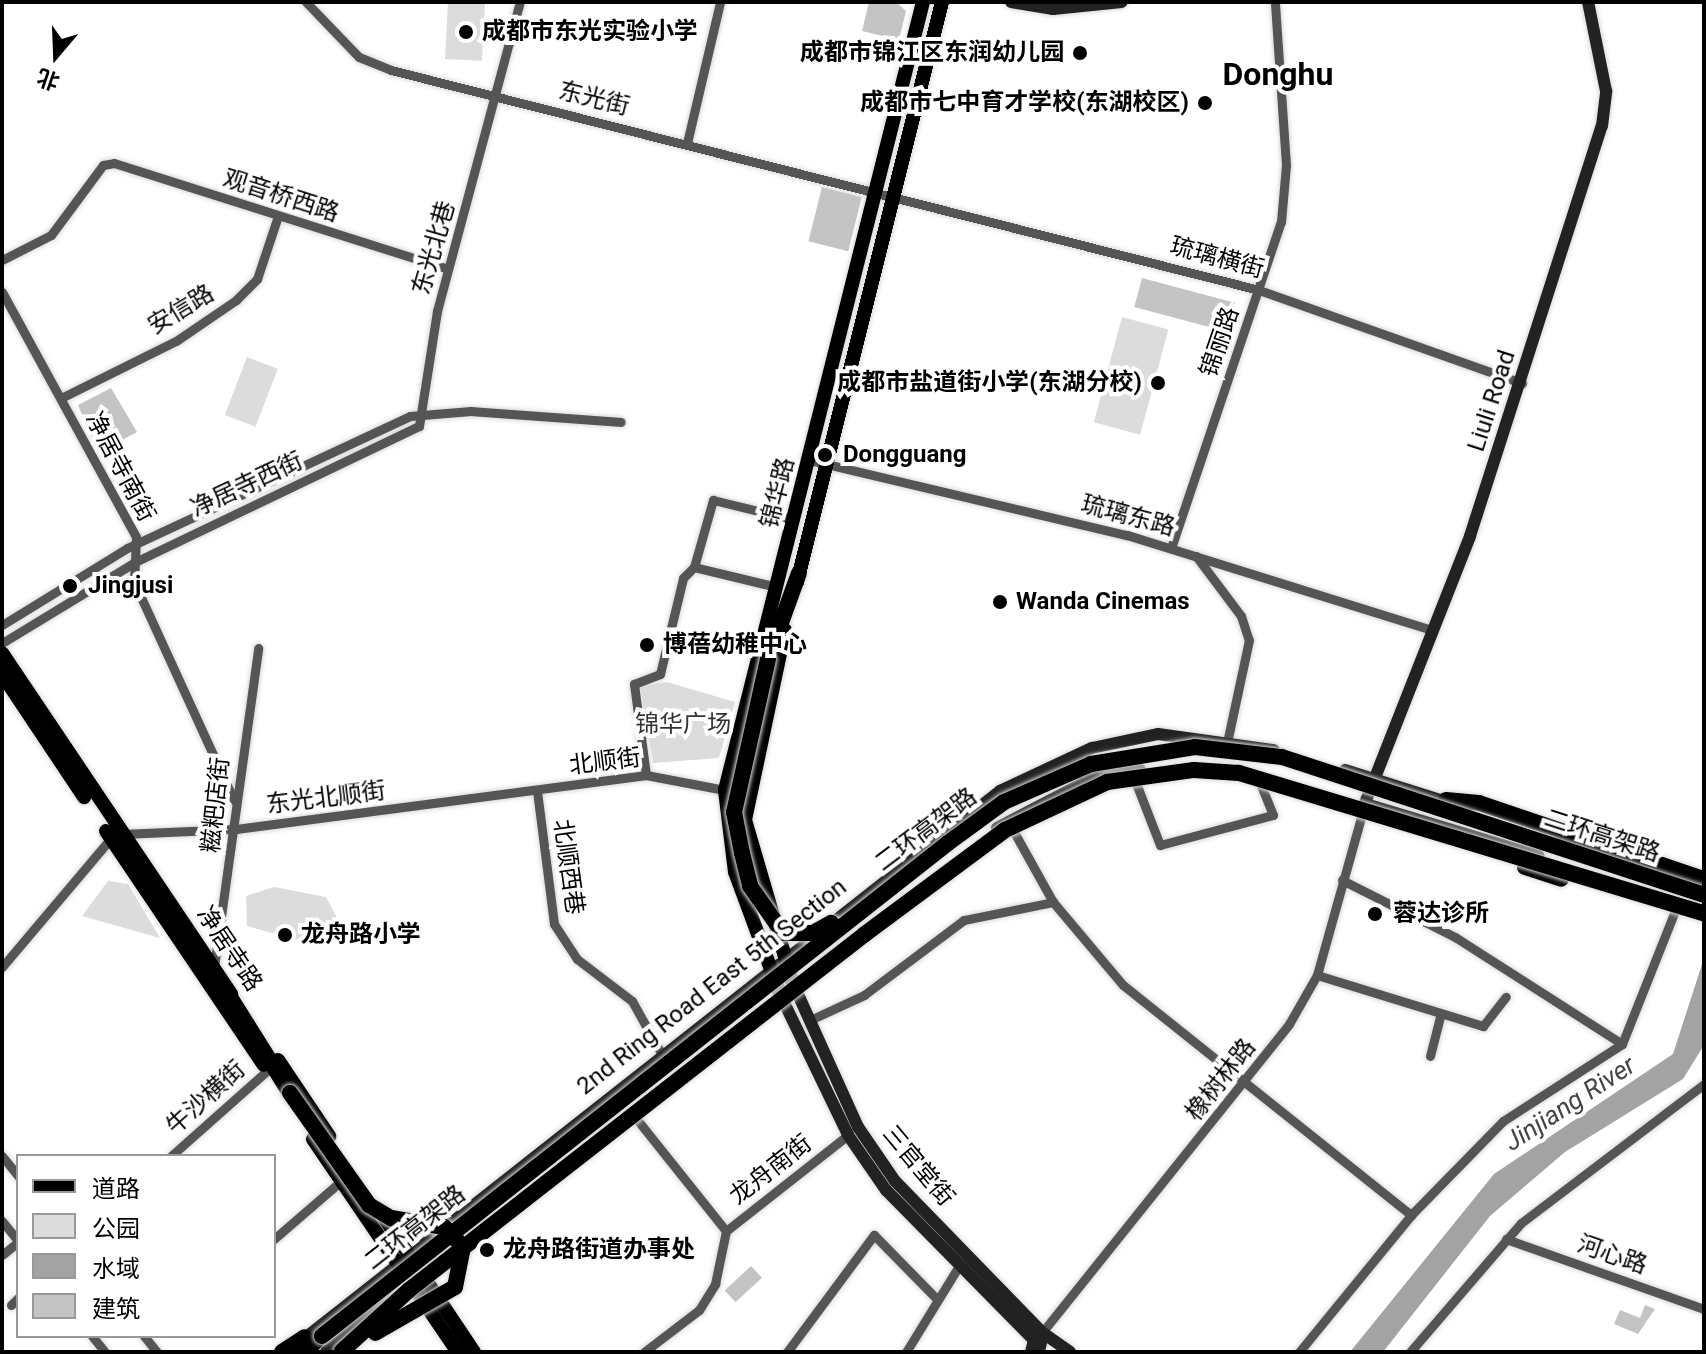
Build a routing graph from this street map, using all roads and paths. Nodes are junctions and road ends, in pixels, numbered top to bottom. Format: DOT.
graph roads {
  1 [pos="306,2"];
  2 [pos="520,2"];
  3 [pos="720,2"];
  4 [pos="923,2"];
  5 [pos="942,2"];
  6 [pos="1011,2"];
  7 [pos="1122,2"];
  8 [pos="1275,2"];
  9 [pos="1588,2"];
  10 [pos="499,96"];
  11 [pos="687,143"];
  12 [pos="877,192"];
  13 [pos="894,196"];
  14 [pos="278,216"];
  15 [pos="2,260"];
  16 [pos="448,269"];
  17 [pos="1259,290"];
  18 [pos="2,292"];
  19 [pos="1522,383"];
  20 [pos="61,398"];
  21 [pos="425,415"];
  22 [pos="621,422"];
  23 [pos="809,460"];
  24 [pos="827,464"];
  25 [pos="791,519"];
  26 [pos="135,544"];
  27 [pos="1171,548"];
  28 [pos="1195,555"];
  29 [pos="135,562"];
  30 [pos="694,567"];
  31 [pos="799,573"];
  32 [pos="777,587"];
  33 [pos="2,625"];
  34 [pos="1432,630"];
  35 [pos="2,643"];
  36 [pos="258,648"];
  37 [pos="2,653"];
  38 [pos="2,674"];
  39 [pos="1228,738"];
  40 [pos="1131,771"];
  41 [pos="1256,772"];
  42 [pos="646,775"];
  43 [pos="1374,778"];
  44 [pos="725,790"];
  45 [pos="537,791"];
  46 [pos="234,800"];
  47 [pos="1446,800"];
  48 [pos="1365,803"];
  49 [pos="1008,820"];
  50 [pos="1456,827"];
  51 [pos="236,829"];
  52 [pos="115,836"];
  53 [pos="948,843"];
  54 [pos="1342,880"];
  55 [pos="1704,881"];
  56 [pos="1704,895"];
  57 [pos="1053,902"];
  58 [pos="1676,908"];
  59 [pos="1704,918"];
  60 [pos="785,958"];
  61 [pos="2,967"];
  62 [pos="214,967"];
  63 [pos="771,969"];
  64 [pos="1317,975"];
  65 [pos="792,981"];
  66 [pos="223,986"];
  67 [pos="779,991"];
  68 [pos="1506,997"];
  69 [pos="1441,1013"];
  70 [pos="810,1020"];
  71 [pos="1622,1044"];
  72 [pos="661,1053"];
  73 [pos="1430,1056"];
  74 [pos="268,1070"];
  75 [pos="1244,1084"];
  76 [pos="1704,1084"];
  77 [pos="630,1110"];
  78 [pos="848,1135"];
  79 [pos="173,1154"];
  80 [pos="2,1156"];
  81 [pos="16,1174"];
  82 [pos="341,1181"];
  83 [pos="1411,1215"];
  84 [pos="2,1221"];
  85 [pos="726,1231"];
  86 [pos="276,1237"];
  87 [pos="16,1239"];
  88 [pos="1506,1239"];
  89 [pos="402,1256"];
  90 [pos="959,1266"];
  91 [pos="415,1275"];
  92 [pos="935,1297"];
  93 [pos="1704,1309"];
  94 [pos="305,1344"];
  95 [pos="1037,1344"];
  96 [pos="282,1352"];
  97 [pos="290,1352"];
  98 [pos="326,1352"];
  99 [pos="341,1352"];
  100 [pos="352,1352"];
  101 [pos="458,1352"];
  102 [pos="474,1352"];
  103 [pos="644,1352"];
  104 [pos="787,1352"];
  105 [pos="906,1352"];
  106 [pos="1070,1352"];
  107 [pos="1299,1352"];
  108 [pos="1410,1352"];
  1 -- 10 [label="street, 东光街"];
  2 -- 10 [label="street, 东光北巷"];
  3 -- 11 [label="street"];
  4 -- 12 [label="main road, 锦华路"];
  5 -- 13 [label="main road, 锦华路"];
  6 -- 7 [label="main road"];
  8 -- 17 [label="street, 锦丽路"];
  9 -- 19 [label="main road, Liuli Road"];
  10 -- 11 [label="street, 东光街"];
  10 -- 16 [label="street, 东光北巷"];
  11 -- 12 [label="street, 东光街"];
  12 -- 13 [label="street, 东光街"];
  12 -- 23 [label="main road, 锦华路"];
  13 -- 17 [label="street, 琉璃横街"];
  13 -- 24 [label="main road, 锦华路"];
  14 -- 15 [label="street, 观音桥西路"];
  14 -- 16 [label="street, 观音桥西路"];
  14 -- 20 [label="street, 安信路"];
  16 -- 21 [label="street, 东光北巷"];
  17 -- 19 [label="street, 琉璃横街"];
  17 -- 27 [label="street, 锦丽路"];
  18 -- 20 [label="street, 净居寺南街"];
  19 -- 34 [label="main road, Liuli Road"];
  20 -- 26 [label="street, 净居寺南街"];
  21 -- 22 [label="street, 净居寺西街"];
  21 -- 26 [label="street, 净居寺西街"];
  21 -- 29 [label="street, 净居寺西街"];
  23 -- 24 [label="street, 琉璃东路"];
  23 -- 32 [label="main road, 锦华路"];
  24 -- 27 [label="street, 琉璃东路"];
  24 -- 31 [label="main road, 锦华路"];
  25 -- 30 [label="street"];
  26 -- 29 [label="street, 净居寺南街"];
  26 -- 33 [label="street, 净居寺西街"];
  27 -- 28 [label="street, 琉璃东路"];
  28 -- 34 [label="street, 琉璃东路"];
  28 -- 39 [label="street"];
  29 -- 35 [label="street, 净居寺西街"];
  29 -- 46 [label="street, 净居寺南街"];
  30 -- 32 [label="street"];
  30 -- 42 [label="street"];
  31 -- 53 [label="highway, bridge"];
  31 -- 60 [label="main road, 锦华路"];
  32 -- 44 [label="main road, 锦华路"];
  34 -- 43 [label="main road, Liuli Road"];
  36 -- 46 [label="street, 糍粑店街"];
  37 -- 52 [label="main road, 净居寺路"];
  38 -- 52 [label="main road, 净居寺路"];
  39 -- 43 [label="main road, 2nd Ring Road East 5th Section"];
  39 -- 60 [label="main road, 2nd Ring Road East 5th Section"];
  40 -- 41 [label="main road, 2nd Ring Road East 5th Section"];
  40 -- 41 [label="street"];
  40 -- 49 [label="main road, 2nd Ring Road East 5th Section"];
  41 -- 48 [label="main road, 2nd Ring Road East 5th Section"];
  42 -- 44 [label="street, 北顺街"];
  42 -- 45 [label="street, 北顺街"];
  43 -- 47 [label="main road, 2nd Ring Road East 5th Section"];
  43 -- 48 [label="main road, Liuli Road"];
  44 -- 63 [label="main road, 锦华路"];
  45 -- 51 [label="street, 东光北顺街"];
  45 -- 72 [label="street, 北顺西巷"];
  46 -- 51 [label="street, 糍粑店街"];
  47 -- 55 [label="main road, 2nd Ring Road East 5th Section"];
  47 -- 55 [label="highway"];
  48 -- 50 [label="main road, 2nd Ring Road East 5th Section"];
  48 -- 54 [label="street, 橡树林路"];
  49 -- 57 [label="street"];
  49 -- 65 [label="main road, 2nd Ring Road East 5th Section"];
  50 -- 58 [label="main road, 2nd Ring Road East 5th Section"];
  50 -- 59 [label="highway"];
  51 -- 52 [label="street, 东光北顺街"];
  51 -- 62 [label="street, 糍粑店街"];
  52 -- 61 [label="street"];
  52 -- 62 [label="main road, 净居寺路"];
  52 -- 74 [label="main road, 净居寺路"];
  53 -- 56 [label="highway, 二环高架路, bridge"];
  53 -- 94 [label="highway, 二环高架路, bridge"];
  54 -- 64 [label="street, 橡树林路"];
  54 -- 71 [label="street"];
  57 -- 70 [label="street"];
  57 -- 75 [label="street"];
  58 -- 59 [label="main road, 2nd Ring Road East 5th Section"];
  58 -- 71 [label="street"];
  59 -- 99 [label="highway, 二环高架路, bridge"];
  60 -- 63 [label="main road, 2nd Ring Road East 5th Section"];
  60 -- 65 [label="main road, 锦华路"];
  62 -- 66 [label="main road, 净居寺路"];
  63 -- 67 [label="main road, 锦华路"];
  63 -- 72 [label="main road, 2nd Ring Road East 5th Section"];
  64 -- 69 [label="street"];
  64 -- 75 [label="street, 橡树林路"];
  65 -- 67 [label="main road, 2nd Ring Road East 5th Section"];
  65 -- 70 [label="main road, 三官堂街"];
  66 -- 89 [label="main road, 净居寺路"];
  66 -- 100 [label="highway, bridge"];
  67 -- 77 [label="main road, 2nd Ring Road East 5th Section"];
  67 -- 78 [label="main road, 三官堂街"];
  68 -- 69 [label="street"];
  69 -- 73 [label="street"];
  70 -- 95 [label="main road, 三官堂街"];
  71 -- 83 [label="street"];
  72 -- 89 [label="main road, 2nd Ring Road East 5th Section"];
  74 -- 79 [label="street, 牛沙横街"];
  74 -- 82 [label="main road, 净居寺路"];
  75 -- 83 [label="street"];
  75 -- 95 [label="street, 橡树林路"];
  76 -- 88 [label="street"];
  77 -- 85 [label="street"];
  77 -- 91 [label="main road, 2nd Ring Road East 5th Section"];
  78 -- 85 [label="street, 龙舟南街"];
  78 -- 90 [label="main road, 三官堂街"];
  80 -- 81 [label="street"];
  82 -- 86 [label="street"];
  82 -- 89 [label="main road, 净居寺路"];
  83 -- 107 [label="street"];
  84 -- 87 [label="street"];
  85 -- 103 [label="street, 龙舟南街"];
  88 -- 93 [label="street, 河心路"];
  88 -- 108 [label="street"];
  89 -- 91 [label="main road, 净居寺路"];
  89 -- 94 [label="main road, 2nd Ring Road East 5th Section"];
  90 -- 92 [label="street"];
  90 -- 95 [label="main road, 三官堂街"];
  91 -- 98 [label="main road, 2nd Ring Road East 5th Section"];
  91 -- 101 [label="main road"];
  91 -- 102 [label="main road"];
  92 -- 104 [label="street"];
  92 -- 105 [label="street"];
  94 -- 96 [label="highway, 二环高架路"];
  94 -- 97 [label="main road, 2nd Ring Road East 5th Section"];
  95 -- 106 [label="main road"];
}
